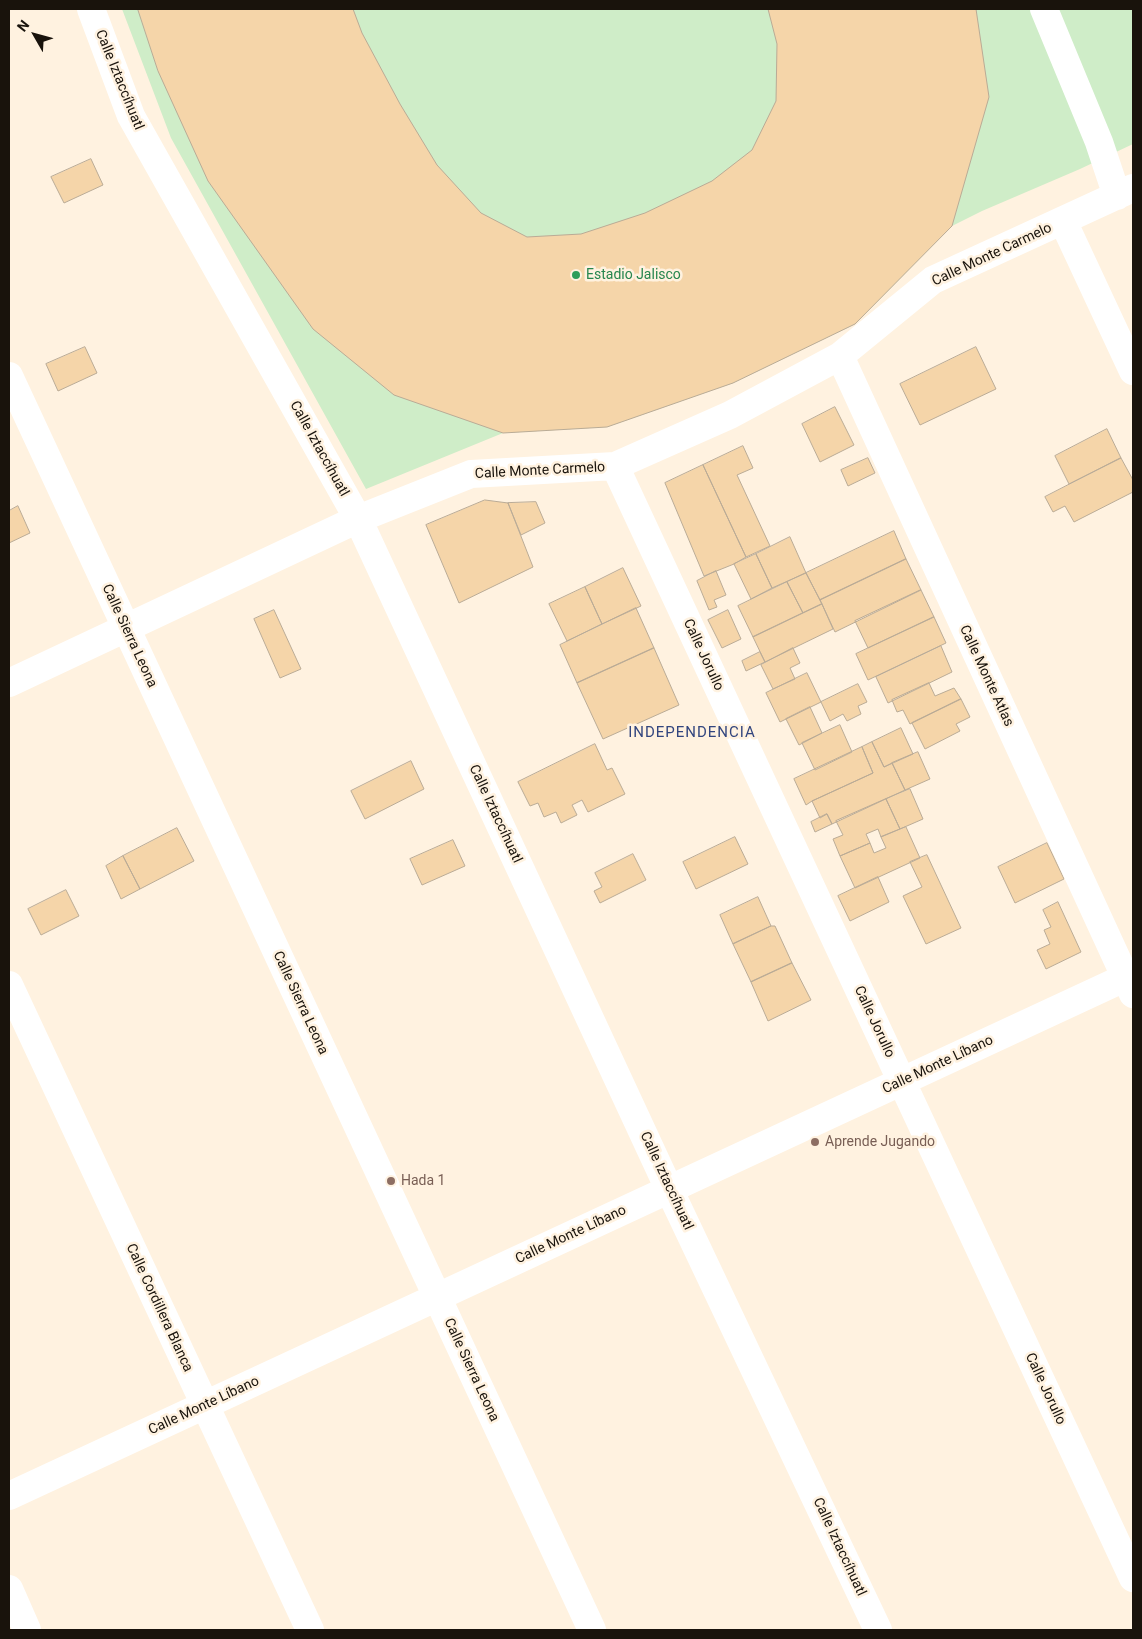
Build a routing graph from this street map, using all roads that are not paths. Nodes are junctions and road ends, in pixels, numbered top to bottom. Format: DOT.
graph roads {
  1 [pos="91,9"];
  2 [pos="1044,9"];
  3 [pos="1125,192"];
  4 [pos="1063,221"];
  5 [pos="840,356"];
  6 [pos="1133,371"];
  7 [pos="9,376"];
  8 [pos="615,466"];
  9 [pos="358,519"];
  10 [pos="125,628"];
  11 [pos="9,683"];
  12 [pos="1131,983"];
  13 [pos="9,985"];
  14 [pos="902,1082"];
  15 [pos="670,1189"];
  16 [pos="437,1298"];
  17 [pos="205,1406"];
  18 [pos="9,1496"];
  19 [pos="1133,1578"];
  20 [pos="9,1589"];
  21 [pos="27,1630"];
  22 [pos="310,1630"];
  23 [pos="592,1630"];
  24 [pos="878,1630"];
  1 -- 9 [label="street, Calle Iztaccíhuatl"];
  2 -- 3 [label="street"];
  3 -- 4 [label="street, Calle Monte Carmelo"];
  4 -- 5 [label="street, Calle Monte Carmelo"];
  4 -- 6 [label="street"];
  5 -- 8 [label="street, Calle Monte Carmelo"];
  5 -- 12 [label="street, Calle Monte Atlas"];
  7 -- 10 [label="street, Calle Sierra Leona"];
  8 -- 9 [label="street, Calle Monte Carmelo"];
  8 -- 14 [label="street, Calle Jorullo"];
  9 -- 10 [label="street, Calle Monte Carmelo"];
  9 -- 15 [label="street, Calle Iztaccíhuatl"];
  10 -- 11 [label="street, Calle Monte Carmelo"];
  10 -- 16 [label="street, Calle Sierra Leona"];
  12 -- 14 [label="street, Calle Monte Líbano"];
  13 -- 17 [label="street, Calle Cordillera Blanca"];
  14 -- 15 [label="street, Calle Monte Líbano"];
  14 -- 19 [label="street, Calle Jorullo"];
  15 -- 16 [label="street, Calle Monte Líbano"];
  15 -- 24 [label="street, Calle Iztaccíhuatl"];
  16 -- 17 [label="street, Calle Monte Líbano"];
  16 -- 23 [label="street, Calle Sierra Leona"];
  17 -- 18 [label="street, Calle Monte Líbano"];
  17 -- 22 [label="street, Calle Cordillera Blanca"];
  20 -- 21 [label="street"];
}
